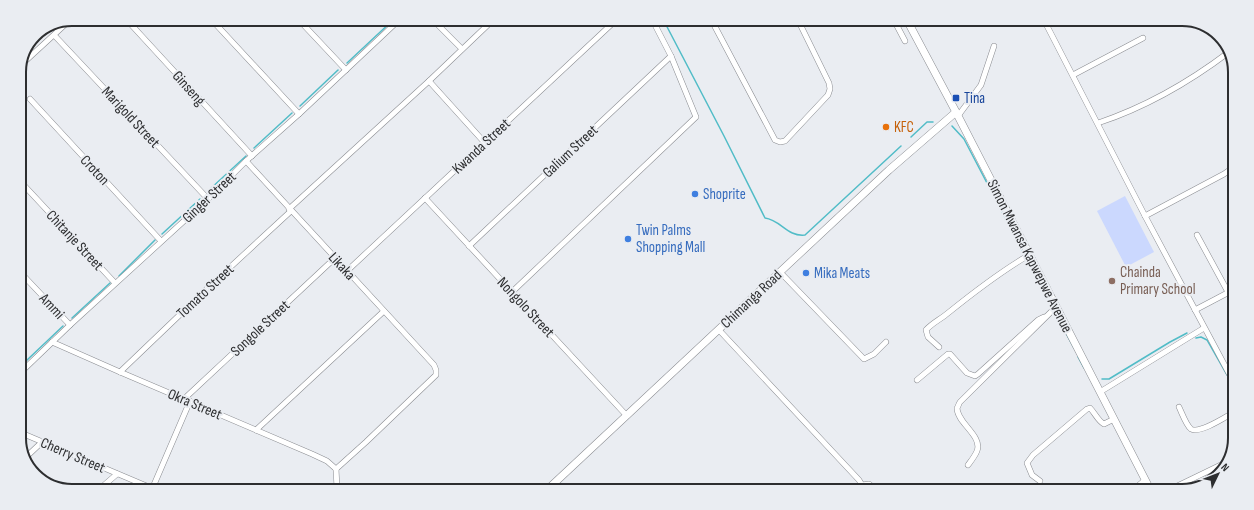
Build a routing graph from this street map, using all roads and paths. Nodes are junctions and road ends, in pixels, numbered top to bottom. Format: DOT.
graph roads {
  1 [pos="132,26"];
  2 [pos="217,26"];
  3 [pos="305,26"];
  4 [pos="393,26"];
  5 [pos="439,26"];
  6 [pos="487,26"];
  7 [pos="610,26"];
  8 [pos="656,26"];
  9 [pos="715,26"];
  10 [pos="800,26"];
  11 [pos="897,26"];
  12 [pos="910,26"];
  13 [pos="1047,26"];
  14 [pos="62,27"];
  15 [pos="54,35"];
  16 [pos="1143,38"];
  17 [pos="905,41"];
  18 [pos="994,46"];
  19 [pos="462,49"];
  20 [pos="1225,55"];
  21 [pos="671,56"];
  22 [pos="28,59"];
  23 [pos="346,70"];
  24 [pos="1073,75"];
  25 [pos="429,81"];
  26 [pos="30,99"];
  27 [pos="299,114"];
  28 [pos="957,114"];
  29 [pos="1098,123"];
  30 [pos="485,143"];
  31 [pos="252,156"];
  32 [pos="246,161"];
  33 [pos="1228,172"];
  34 [pos="26,188"];
  35 [pos="425,198"];
  36 [pos="208,199"];
  37 [pos="290,210"];
  38 [pos="1146,216"];
  39 [pos="1196,235"];
  40 [pos="161,241"];
  41 [pos="469,246"];
  42 [pos="1029,254"];
  43 [pos="335,258"];
  44 [pos="347,271"];
  45 [pos="780,272"];
  46 [pos="26,278"];
  47 [pos="115,283"];
  48 [pos="1228,286"];
  49 [pos="512,292"];
  50 [pos="1228,293"];
  51 [pos="1056,307"];
  52 [pos="1195,310"];
  53 [pos="384,311"];
  54 [pos="1047,316"];
  55 [pos="70,325"];
  56 [pos="1204,328"];
  57 [pos="719,330"];
  58 [pos="52,342"];
  59 [pos="886,342"];
  60 [pos="939,347"];
  61 [pos="26,367"];
  62 [pos="120,372"];
  63 [pos="1228,373"];
  64 [pos="917,380"];
  65 [pos="1100,392"];
  66 [pos="187,400"];
  67 [pos="1179,407"];
  68 [pos="627,416"];
  69 [pos="1228,416"];
  70 [pos="1114,419"];
  71 [pos="256,430"];
  72 [pos="26,435"];
  73 [pos="42,442"];
  74 [pos="29,455"];
  75 [pos="968,465"];
  76 [pos="1219,466"];
  77 [pos="336,469"];
  78 [pos="117,474"];
  79 [pos="1145,480"];
  80 [pos="1040,481"];
  81 [pos="105,484"];
  82 [pos="142,484"];
  83 [pos="154,484"];
  84 [pos="337,484"];
  85 [pos="553,484"];
  86 [pos="860,484"];
  87 [pos="1140,484"];
  88 [pos="1147,484"];
  89 [pos="1181,484"];
  1 -- 31 [label="street, Ginseng"];
  2 -- 27 [label="street"];
  3 -- 23 [label="street"];
  4 -- 23 [label="street, Ginger Street"];
  5 -- 19 [label="street"];
  6 -- 19 [label="street, Tomato Street"];
  7 -- 30 [label="street, Kwanda Street"];
  8 -- 21 [label="street"];
  9 -- 10 [label="street"];
  11 -- 17 [label="street"];
  12 -- 28 [label="street, Simon Mwansa Kapwepwe Avenue"];
  13 -- 24 [label="street"];
  14 -- 15 [label="street"];
  15 -- 22 [label="street"];
  15 -- 36 [label="street, Marigold Street"];
  16 -- 24 [label="street"];
  18 -- 28 [label="street"];
  19 -- 25 [label="street, Tomato Street"];
  20 -- 29 [label="street"];
  21 -- 41 [label="street, Galium Street"];
  21 -- 49 [label="street"];
  23 -- 27 [label="street, Ginger Street"];
  24 -- 29 [label="street"];
  25 -- 30 [label="street"];
  25 -- 37 [label="street, Tomato Street"];
  26 -- 40 [label="street, Croton"];
  27 -- 31 [label="street, Ginger Street"];
  28 -- 42 [label="street, Simon Mwansa Kapwepwe Avenue"];
  28 -- 45 [label="street, Chimanga Road"];
  29 -- 38 [label="street"];
  30 -- 35 [label="street, Kwanda Street"];
  31 -- 32 [label="street, Ginger Street"];
  32 -- 36 [label="street, Ginger Street"];
  32 -- 37 [label="street, Likaka"];
  33 -- 38 [label="street"];
  34 -- 47 [label="street, Chitanje Street"];
  35 -- 41 [label="street, Nongolo Street"];
  35 -- 44 [label="street, Kwanda Street"];
  36 -- 40 [label="street, Ginger Street"];
  37 -- 43 [label="street, Likaka"];
  37 -- 62 [label="street, Tomato Street"];
  38 -- 52 [label="street"];
  39 -- 48 [label="street"];
  40 -- 47 [label="street, Ginger Street"];
  41 -- 49 [label="street, Nongolo Street"];
  42 -- 51 [label="street, Simon Mwansa Kapwepwe Avenue"];
  42 -- 60 [label="street"];
  43 -- 44 [label="street, Likaka"];
  43 -- 66 [label="street, Songole Street"];
  44 -- 53 [label="street, Likaka"];
  45 -- 57 [label="street, Chimanga Road"];
  45 -- 59 [label="street"];
  46 -- 55 [label="street, Ammi"];
  47 -- 55 [label="street, Ginger Street"];
  49 -- 68 [label="street, Nongolo Street"];
  50 -- 52 [label="street"];
  51 -- 54 [label="street"];
  51 -- 65 [label="street, Simon Mwansa Kapwepwe Avenue"];
  52 -- 56 [label="street"];
  53 -- 71 [label="street"];
  53 -- 77 [label="street, Likaka"];
  54 -- 64 [label="street"];
  54 -- 75 [label="street"];
  55 -- 58 [label="street, Ginger Street"];
  56 -- 63 [label="street"];
  56 -- 65 [label="street"];
  57 -- 68 [label="street, Chimanga Road"];
  57 -- 86 [label="street"];
  58 -- 61 [label="street, Ginger Street"];
  58 -- 62 [label="street, Okra Street"];
  62 -- 66 [label="street, Okra Street"];
  65 -- 70 [label="street, Simon Mwansa Kapwepwe Avenue"];
  66 -- 71 [label="street, Okra Street"];
  66 -- 83 [label="street"];
  67 -- 69 [label="street"];
  68 -- 85 [label="street, Chimanga Road"];
  70 -- 79 [label="street, Simon Mwansa Kapwepwe Avenue"];
  70 -- 80 [label="street"];
  71 -- 77 [label="street, Okra Street"];
  72 -- 73 [label="street, Cherry Street"];
  73 -- 74 [label="street"];
  73 -- 78 [label="street, Cherry Street"];
  76 -- 89 [label="street"];
  77 -- 84 [label="street"];
  78 -- 81 [label="street"];
  78 -- 82 [label="street, Cherry Street"];
  79 -- 87 [label="street"];
  79 -- 88 [label="street, Simon Mwansa Kapwepwe Avenue"];
}
